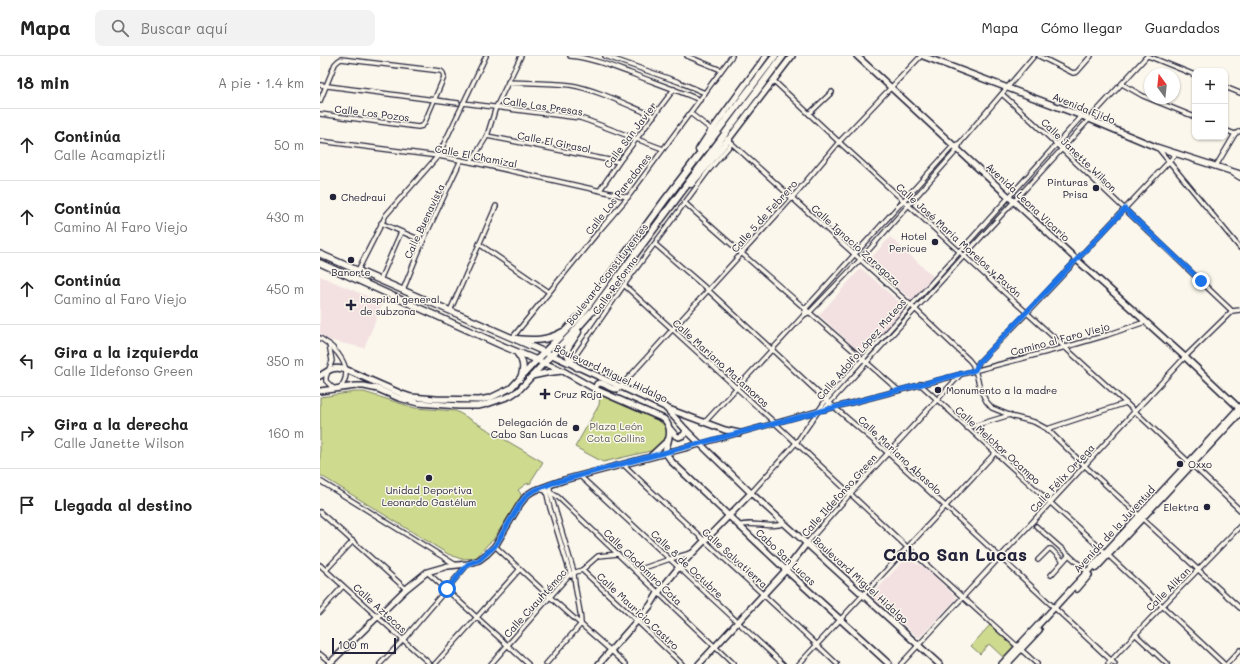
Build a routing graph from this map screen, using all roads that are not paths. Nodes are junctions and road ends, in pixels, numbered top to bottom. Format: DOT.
graph roads {
  1 [pos="486,56"];
  2 [pos="521,56"];
  3 [pos="570,56"];
  4 [pos="606,56"];
  5 [pos="687,56"];
  6 [pos="702,56"];
  7 [pos="732,56"];
  8 [pos="766,56"];
  9 [pos="775,56"];
  10 [pos="783,56"];
  11 [pos="792,56"];
  12 [pos="857,56"];
  13 [pos="922,56"];
  14 [pos="1034,56"];
  15 [pos="1039,56"];
  16 [pos="1091,56"];
  17 [pos="1147,56"];
  18 [pos="699,60"];
  19 [pos="721,70"];
  20 [pos="1192,74"];
  21 [pos="760,81"];
  22 [pos="774,81"];
  23 [pos="508,82"];
  24 [pos="1122,84"];
  25 [pos="320,85"];
  26 [pos="326,86"];
  27 [pos="891,88"];
  28 [pos="1006,88"];
  29 [pos="1228,88"];
  30 [pos="674,89"];
  31 [pos="832,92"];
  32 [pos="705,93"];
  33 [pos="1240,93"];
  34 [pos="1002,94"];
  35 [pos="433,100"];
  36 [pos="700,100"];
  37 [pos="320,102"];
  38 [pos="458,103"];
  39 [pos="463,103"];
  40 [pos="496,107"];
  41 [pos="690,113"];
  42 [pos="320,114"];
  43 [pos="809,114"];
  44 [pos="654,116"];
  45 [pos="1082,116"];
  46 [pos="1192,116"];
  47 [pos="1088,119"];
  48 [pos="712,130"];
  49 [pos="1228,131"];
  50 [pos="1240,131"];
  51 [pos="1236,134"];
  52 [pos="487,136"];
  53 [pos="723,136"];
  54 [pos="636,139"];
  55 [pos="320,141"];
  56 [pos="730,141"];
  57 [pos="839,142"];
  58 [pos="1056,144"];
  59 [pos="1156,146"];
  60 [pos="956,148"];
  61 [pos="663,149"];
  62 [pos="1061,149"];
  63 [pos="1177,153"];
  64 [pos="438,156"];
  65 [pos="461,160"];
  66 [pos="471,162"];
  67 [pos="619,162"];
  68 [pos="1169,162"];
  69 [pos="1216,166"];
  70 [pos="1227,170"];
  71 [pos="1240,174"];
  72 [pos="1240,178"];
  73 [pos="600,190"];
  74 [pos="628,197"];
  75 [pos="1009,197"];
  76 [pos="792,198"];
  77 [pos="665,200"];
  78 [pos="904,200"];
  79 [pos="1013,201"];
  80 [pos="685,203"];
  81 [pos="672,204"];
  82 [pos="909,205"];
  83 [pos="496,206"];
  84 [pos="1125,209"];
  85 [pos="381,223"];
  86 [pos="401,232"];
  87 [pos="422,241"];
  88 [pos="480,244"];
  89 [pos="655,244"];
  90 [pos="1240,248"];
  91 [pos="960,252"];
  92 [pos="741,253"];
  93 [pos="320,254"];
  94 [pos="855,254"];
  95 [pos="964,256"];
  96 [pos="860,260"];
  97 [pos="1077,260"];
  98 [pos="320,263"];
  99 [pos="358,271"];
  100 [pos="354,278"];
  101 [pos="380,280"];
  102 [pos="624,285"];
  103 [pos="403,290"];
  104 [pos="708,290"];
  105 [pos="549,292"];
  106 [pos="911,306"];
  107 [pos="806,308"];
  108 [pos="594,309"];
  109 [pos="915,309"];
  110 [pos="1240,310"];
  111 [pos="450,311"];
  112 [pos="810,312"];
  113 [pos="1232,312"];
  114 [pos="1027,313"];
  115 [pos="804,315"];
  116 [pos="1145,322"];
  117 [pos="571,326"];
  118 [pos="672,329"];
  119 [pos="320,338"];
  120 [pos="514,338"];
  121 [pos="329,343"];
  122 [pos="1066,347"];
  123 [pos="514,350"];
  124 [pos="771,350"];
  125 [pos="546,352"];
  126 [pos="552,355"];
  127 [pos="1185,357"];
  128 [pos="863,359"];
  129 [pos="537,360"];
  130 [pos="571,362"];
  131 [pos="866,362"];
  132 [pos="544,363"];
  133 [pos="577,367"];
  134 [pos="345,369"];
  135 [pos="329,370"];
  136 [pos="974,370"];
  137 [pos="563,371"];
  138 [pos="961,374"];
  139 [pos="320,376"];
  140 [pos="531,376"];
  141 [pos="520,379"];
  142 [pos="920,384"];
  143 [pos="620,387"];
  144 [pos="737,387"];
  145 [pos="340,388"];
  146 [pos="334,389"];
  147 [pos="595,389"];
  148 [pos="898,390"];
  149 [pos="320,392"];
  150 [pos="937,399"];
  151 [pos="828,401"];
  152 [pos="1126,403"];
  153 [pos="665,407"];
  154 [pos="836,407"];
  155 [pos="1240,409"];
  156 [pos="821,410"];
  157 [pos="1135,411"];
  158 [pos="1010,415"];
  159 [pos="705,422"];
  160 [pos="776,423"];
  161 [pos="968,428"];
  162 [pos="670,429"];
  163 [pos="1048,429"];
  164 [pos="686,430"];
  165 [pos="739,433"];
  166 [pos="668,439"];
  167 [pos="796,443"];
  168 [pos="700,444"];
  169 [pos="665,452"];
  170 [pos="888,453"];
  171 [pos="995,453"];
  172 [pos="649,457"];
  173 [pos="1190,463"];
  174 [pos="623,464"];
  175 [pos="1084,465"];
  176 [pos="580,476"];
  177 [pos="320,481"];
  178 [pos="548,488"];
  179 [pos="751,493"];
  180 [pos="850,494"];
  181 [pos="1049,502"];
  182 [pos="945,507"];
  183 [pos="1240,510"];
  184 [pos="320,512"];
  185 [pos="729,516"];
  186 [pos="1141,517"];
  187 [pos="785,523"];
  188 [pos="739,526"];
  189 [pos="1036,526"];
  190 [pos="1240,526"];
  191 [pos="704,541"];
  192 [pos="353,542"];
  193 [pos="807,543"];
  194 [pos="495,546"];
  195 [pos="908,548"];
  196 [pos="692,553"];
  197 [pos="618,554"];
  198 [pos="1107,554"];
  199 [pos="1069,555"];
  200 [pos="670,558"];
  201 [pos="1000,558"];
  202 [pos="1038,560"];
  203 [pos="1063,561"];
  204 [pos="320,564"];
  205 [pos="468,564"];
  206 [pos="457,565"];
  207 [pos="679,567"];
  208 [pos="520,569"];
  209 [pos="326,570"];
  210 [pos="582,570"];
  211 [pos="786,570"];
  212 [pos="1199,570"];
  213 [pos="635,571"];
  214 [pos="428,572"];
  215 [pos="572,573"];
  216 [pos="1089,573"];
  217 [pos="1051,575"];
  218 [pos="344,586"];
  219 [pos="406,589"];
  220 [pos="447,589"];
  221 [pos="658,593"];
  222 [pos="764,594"];
  223 [pos="864,595"];
  224 [pos="550,597"];
  225 [pos="963,597"];
  226 [pos="1162,606"];
  227 [pos="1240,608"];
  228 [pos="1056,609"];
  229 [pos="320,612"];
  230 [pos="378,617"];
  231 [pos="477,617"];
  232 [pos="841,620"];
  233 [pos="637,621"];
  234 [pos="738,622"];
  235 [pos="581,624"];
  236 [pos="1135,634"];
  237 [pos="403,640"];
  238 [pos="817,645"];
  239 [pos="919,645"];
  240 [pos="507,646"];
  241 [pos="715,647"];
  242 [pos="1020,648"];
  243 [pos="611,650"];
  244 [pos="1240,650"];
  245 [pos="320,654"];
  246 [pos="1110,662"];
  247 [pos="331,664"];
  248 [pos="380,664"];
  249 [pos="430,664"];
  250 [pos="434,664"];
  251 [pos="491,664"];
  252 [pos="528,664"];
  253 [pos="546,664"];
  254 [pos="599,664"];
  255 [pos="626,664"];
  256 [pos="682,664"];
  257 [pos="699,664"];
  258 [pos="733,664"];
  259 [pos="783,664"];
  260 [pos="799,664"];
  261 [pos="837,664"];
  262 [pos="889,664"];
  263 [pos="901,664"];
  264 [pos="939,664"];
  265 [pos="1002,664"];
  266 [pos="1007,664"];
  267 [pos="1037,664"];
  268 [pos="1115,664"];
  269 [pos="1167,664"];
  270 [pos="1224,664"];
  271 [pos="1227,664"];
  1 -- 39 [label="street"];
  2 -- 23 [label="street"];
  3 -- 30 [label="street"];
  4 -- 32 [label="street"];
  5 -- 18 [label="street"];
  6 -- 18 [label="street"];
  7 -- 19 [label="street, Calle Los Paredones"];
  8 -- 48 [label="street"];
  9 -- 21 [label="highway"];
  10 -- 21 [label="highway, Boulevard Constituyentes"];
  11 -- 22 [label="street"];
  12 -- 27 [label="street, Avenida Leona Vicario"];
  13 -- 27 [label="street, Calle 5 de Febrero"];
  13 -- 28 [label="street, Avenida Ejido"];
  14 -- 28 [label="street"];
  15 -- 16 [label="street"];
  17 -- 20 [label="street"];
  17 -- 24 [label="street, Calle Adolfo López Mateos"];
  18 -- 19 [label="street"];
  19 -- 32 [label="street, Calle Los Paredones"];
  21 -- 53 [label="highway, Boulevard Constituyentes"];
  21 -- 77 [label="highway"];
  22 -- 43 [label="street, Calle José María Morelos y Pavón"];
  22 -- 56 [label="street"];
  23 -- 40 [label="street"];
  23 -- 44 [label="street"];
  24 -- 46 [label="street"];
  24 -- 47 [label="street, Calle Adolfo López Mateos"];
  25 -- 26 [label="street"];
  26 -- 35 [label="street"];
  26 -- 35 [label="street"];
  26 -- 37 [label="street"];
  27 -- 57 [label="street, Calle 5 de Febrero"];
  27 -- 60 [label="street, Avenida Leona Vicario"];
  28 -- 34 [label="street"];
  28 -- 45 [label="street, Avenida Ejido"];
  29 -- 33 [label="street"];
  30 -- 36 [label="street"];
  30 -- 44 [label="street, Calle San Javier"];
  31 -- 43 [label="street"];
  32 -- 36 [label="street, Calle Los Paredones"];
  34 -- 58 [label="street, Calle Janette Wilson"];
  34 -- 60 [label="street"];
  35 -- 38 [label="street"];
  35 -- 42 [label="street, Calle Los Pozos"];
  36 -- 41 [label="street, Calle Los Paredones"];
  39 -- 40 [label="street, Calle Las Presas"];
  39 -- 64 [label="street"];
  40 -- 52 [label="street"];
  40 -- 54 [label="street, Calle Las Presas"];
  41 -- 48 [label="street"];
  41 -- 61 [label="street, Calle Los Paredones"];
  43 -- 57 [label="street, Calle José María Morelos y Pavón"];
  44 -- 54 [label="street, Calle San Javier"];
  45 -- 47 [label="street, Avenida Ejido"];
  45 -- 58 [label="street, Calle Adolfo López Mateos"];
  47 -- 59 [label="street, Avenida Ejido"];
  47 -- 62 [label="street, Calle Adolfo López Mateos"];
  48 -- 77 [label="highway"];
  49 -- 51 [label="street"];
  50 -- 51 [label="street"];
  51 -- 69 [label="street"];
  52 -- 66 [label="street"];
  52 -- 67 [label="street, Calle El Girasol"];
  53 -- 56 [label="street, Calle Ignacio Zaragoza"];
  53 -- 81 [label="highway, Boulevard Constituyentes"];
  54 -- 61 [label="street, Calle Las Presas"];
  54 -- 67 [label="street, Calle San Javier"];
  55 -- 64 [label="street, Calle El Chamizal"];
  56 -- 76 [label="street, Calle Ignacio Zaragoza"];
  56 -- 80 [label="street, Calle Reforma"];
  56 -- 81 [label="highway"];
  57 -- 76 [label="street, Calle 5 de Febrero"];
  57 -- 78 [label="street, Calle José María Morelos y Pavón"];
  58 -- 62 [label="street, Calle Janette Wilson"];
  58 -- 75 [label="street, Calle Adolfo López Mateos"];
  59 -- 63 [label="street, Avenida Ejido"];
  59 -- 68 [label="street"];
  60 -- 75 [label="street, Avenida Leona Vicario"];
  60 -- 78 [label="street"];
  60 -- 82 [label="street"];
  61 -- 74 [label="street, Calle Los Paredones"];
  62 -- 79 [label="street, Calle Adolfo López Mateos"];
  62 -- 84 [label="street, Calle Janette Wilson"];
  63 -- 68 [label="street"];
  63 -- 69 [label="street, Avenida Ejido"];
  64 -- 65 [label="street, Calle El Chamizal"];
  64 -- 85 [label="street"];
  65 -- 66 [label="street, Calle El Chamizal"];
  65 -- 87 [label="street, Calle Buenavista"];
  66 -- 73 [label="street, Calle El Chamizal"];
  67 -- 73 [label="street, Calle San Javier"];
  68 -- 84 [label="street"];
  68 -- 90 [label="street"];
  69 -- 70 [label="street, Avenida Ejido"];
  70 -- 71 [label="street, Avenida Ejido"];
  70 -- 72 [label="street"];
  73 -- 74 [label="street, Calle El Chamizal"];
  74 -- 105 [label="street, Calle Los Paredones"];
  75 -- 79 [label="street, Avenida Leona Vicario"];
  75 -- 91 [label="street, Calle Adolfo López Mateos"];
  76 -- 92 [label="street, Calle 5 de Febrero"];
  76 -- 94 [label="street, Calle Ignacio Zaragoza"];
  77 -- 117 [label="highway, Boulevard Constituyentes"];
  78 -- 82 [label="street, Calle José María Morelos y Pavón"];
  78 -- 94 [label="street"];
  79 -- 95 [label="street, Calle Adolfo López Mateos"];
  79 -- 97 [label="street, Avenida Leona Vicario"];
  80 -- 89 [label="street, Calle Reforma"];
  80 -- 92 [label="street"];
  81 -- 108 [label="highway, Boulevard Constituyentes"];
  82 -- 91 [label="street, Calle José María Morelos y Pavón"];
  82 -- 96 [label="street"];
  83 -- 88 [label="street"];
  84 -- 97 [label="street"];
  84 -- 113 [label="street, Calle Janette Wilson"];
  85 -- 86 [label="street"];
  85 -- 99 [label="street"];
  86 -- 87 [label="street"];
  86 -- 101 [label="street"];
  87 -- 103 [label="street, Calle Buenavista"];
  88 -- 105 [label="street"];
  88 -- 111 [label="street"];
  89 -- 102 [label="street, Calle Reforma"];
  89 -- 104 [label="street, Calle Mariano Abasolo"];
  91 -- 95 [label="street, Calle José María Morelos y Pavón"];
  91 -- 106 [label="street, Calle Adolfo López Mateos"];
  92 -- 104 [label="street, Calle 5 de Febrero"];
  92 -- 107 [label="street"];
  93 -- 99 [label="main road, Boulevard Miguel Hidalgo"];
  94 -- 96 [label="street, Calle Ignacio Zaragoza"];
  94 -- 107 [label="street"];
  95 -- 109 [label="street, Calle Adolfo López Mateos"];
  95 -- 114 [label="street, Calle José María Morelos y Pavón"];
  96 -- 106 [label="street, Calle Ignacio Zaragoza"];
  96 -- 112 [label="street"];
  97 -- 114 [label="street"];
  97 -- 116 [label="street, Avenida Leona Vicario"];
  98 -- 100 [label="main road, Boulevard Miguel Hidalgo"];
  99 -- 100 [label="street"];
  99 -- 101 [label="main road, Boulevard Miguel Hidalgo"];
  100 -- 123 [label="main road, Boulevard Miguel Hidalgo"];
  101 -- 103 [label="main road, Boulevard Miguel Hidalgo"];
  102 -- 118 [label="street, Calle Mariano Matamoros"];
  102 -- 130 [label="street, Calle Reforma"];
  103 -- 111 [label="main road, Boulevard Miguel Hidalgo"];
  104 -- 118 [label="street, Calle 5 de Febrero"];
  104 -- 124 [label="street, Calle Mariano Abasolo"];
  105 -- 120 [label="street, Calle Los Paredones"];
  106 -- 109 [label="street, Calle Ignacio Zaragoza"];
  106 -- 128 [label="street, Calle Adolfo López Mateos"];
  107 -- 112 [label="street"];
  107 -- 115 [label="street"];
  108 -- 126 [label="highway, Boulevard Constituyentes"];
  108 -- 130 [label="highway"];
  109 -- 131 [label="street, Calle Adolfo López Mateos"];
  109 -- 136 [label="street, Calle Ignacio Zaragoza"];
  110 -- 113 [label="street, Calle Félix Ortega"];
  111 -- 120 [label="main road, Boulevard Miguel Hidalgo"];
  112 -- 115 [label="street"];
  112 -- 128 [label="street"];
  113 -- 127 [label="street, Calle Félix Ortega"];
  114 -- 122 [label="street, Calle José María Morelos y Pavón"];
  114 -- 136 [label="street"];
  115 -- 124 [label="street"];
  116 -- 122 [label="street, Camino al Faro Viejo"];
  116 -- 127 [label="street, Avenida Leona Vicario"];
  117 -- 120 [label="highway"];
  117 -- 125 [label="highway, Boulevard Constituyentes"];
  118 -- 143 [label="street, Calle 5 de Febrero"];
  118 -- 144 [label="street, Calle Mariano Matamoros"];
  119 -- 121 [label="street"];
  120 -- 125 [label="main road, Boulevard Miguel Hidalgo"];
  121 -- 134 [label="street"];
  121 -- 135 [label="street"];
  122 -- 136 [label="street, Camino al Faro Viejo"];
  122 -- 152 [label="street, Calle José María Morelos y Pavón"];
  123 -- 129 [label="main road, Boulevard Miguel Hidalgo"];
  123 -- 141 [label="main road"];
  124 -- 144 [label="street"];
  124 -- 151 [label="street, Calle Mariano Abasolo"];
  125 -- 126 [label="main road, Boulevard Miguel Hidalgo"];
  125 -- 129 [label="highway, Boulevard Constituyentes"];
  126 -- 132 [label="highway, Boulevard Constituyentes"];
  126 -- 133 [label="street, Boulevard Miguel Hidalgo"];
  127 -- 155 [label="street, Avenida Leona Vicario"];
  127 -- 157 [label="street, Calle Félix Ortega"];
  128 -- 131 [label="street"];
  128 -- 151 [label="street, Calle Adolfo López Mateos"];
  129 -- 132 [label="main road, Boulevard Miguel Hidalgo"];
  129 -- 141 [label="street, Boulevard Constituyentes"];
  130 -- 133 [label="highway"];
  131 -- 148 [label="street"];
  131 -- 151 [label="street, Calle Adolfo López Mateos"];
  132 -- 137 [label="street, Boulevard Miguel Hidalgo"];
  132 -- 140 [label="street, Boulevard Constituyentes"];
  133 -- 143 [label="street, Boulevard Miguel Hidalgo"];
  134 -- 135 [label="street, Boulevard Constituyentes"];
  134 -- 141 [label="street, Boulevard Constituyentes"];
  134 -- 145 [label="street"];
  135 -- 139 [label="street"];
  135 -- 146 [label="street"];
  136 -- 138 [label="street, Camino al Faro Viejo"];
  136 -- 158 [label="street, Calle Ignacio Zaragoza"];
  137 -- 140 [label="street"];
  137 -- 147 [label="street, Boulevard Miguel Hidalgo"];
  138 -- 142 [label="street, Camino al Faro Viejo"];
  138 -- 150 [label="street, Calle Ildefonso Green"];
  140 -- 145 [label="street, Boulevard Constituyentes"];
  142 -- 148 [label="street, Camino al Faro Viejo"];
  142 -- 150 [label="street, Calle Melchor Ocampo"];
  143 -- 147 [label="street"];
  143 -- 153 [label="street, Boulevard Miguel Hidalgo"];
  144 -- 159 [label="street"];
  144 -- 160 [label="street, Calle Mariano Matamoros"];
  145 -- 146 [label="street, Boulevard Constituyentes"];
  146 -- 149 [label="street, Boulevard Constituyentes"];
  147 -- 162 [label="street, Boulevard Miguel Hidalgo"];
  148 -- 154 [label="street, Camino al Faro Viejo"];
  150 -- 161 [label="street, Calle Melchor Ocampo"];
  150 -- 170 [label="street, Calle Ildefonso Green"];
  151 -- 154 [label="street, Calle Mariano Abasolo"];
  151 -- 156 [label="street, Calle Adolfo López Mateos"];
  152 -- 157 [label="street, Calle José María Morelos y Pavón"];
  152 -- 163 [label="street"];
  153 -- 159 [label="street"];
  153 -- 164 [label="street, Boulevard Miguel Hidalgo"];
  154 -- 156 [label="street, Camino al Faro Viejo"];
  154 -- 170 [label="street, Calle Mariano Abasolo"];
  155 -- 173 [label="street, Avenida de la Juventud"];
  156 -- 160 [label="street, Camino al Faro Viejo"];
  156 -- 167 [label="street, Calle Adolfo López Mateos"];
  157 -- 173 [label="street, Calle José María Morelos y Pavón"];
  157 -- 175 [label="street, Calle Félix Ortega"];
  158 -- 161 [label="street"];
  158 -- 163 [label="street, Calle Ignacio Zaragoza"];
  159 -- 165 [label="street"];
  160 -- 165 [label="street, Camino al Faro Viejo"];
  160 -- 167 [label="street, Calle Mariano Matamoros"];
  161 -- 171 [label="street, Calle Melchor Ocampo"];
  162 -- 164 [label="street"];
  162 -- 166 [label="street"];
  163 -- 175 [label="street, Calle Ignacio Zaragoza"];
  164 -- 168 [label="street, Boulevard Miguel Hidalgo"];
  165 -- 168 [label="street, Camino al Faro Viejo"];
  166 -- 169 [label="street"];
  166 -- 172 [label="street"];
  167 -- 179 [label="street, Calle Adolfo López Mateos"];
  167 -- 180 [label="street, Calle Mariano Matamoros"];
  168 -- 169 [label="street"];
  168 -- 179 [label="street, Boulevard Miguel Hidalgo"];
  169 -- 172 [label="street"];
  169 -- 185 [label="street, Cabo San Lucas"];
  170 -- 180 [label="street, Calle Ildefonso Green"];
  170 -- 182 [label="street, Calle Mariano Abasolo"];
  171 -- 181 [label="street, Calle Melchor Ocampo"];
  171 -- 182 [label="street"];
  172 -- 174 [label="street"];
  173 -- 183 [label="street, Calle José María Morelos y Pavón"];
  173 -- 186 [label="street, Avenida de la Juventud"];
  174 -- 176 [label="street"];
  174 -- 191 [label="street, Calle Salvatierra"];
  175 -- 181 [label="street, Calle Félix Ortega"];
  175 -- 186 [label="street, Calle Ignacio Zaragoza"];
  176 -- 178 [label="street"];
  176 -- 200 [label="street, Calle 8 de Octubre"];
  177 -- 206 [label="street"];
  178 -- 194 [label="street"];
  178 -- 197 [label="street, Calle Clodomiro Cota"];
  178 -- 215 [label="street"];
  179 -- 185 [label="street, Calle Adolfo López Mateos"];
  179 -- 187 [label="street, Boulevard Miguel Hidalgo"];
  180 -- 193 [label="street, Calle Ildefonso Green"];
  180 -- 195 [label="street, Calle Mariano Matamoros"];
  181 -- 198 [label="street, Calle Melchor Ocampo"];
  181 -- 201 [label="street, Calle Félix Ortega"];
  182 -- 195 [label="street"];
  182 -- 201 [label="street, Calle Mariano Abasolo"];
  184 -- 192 [label="street"];
  185 -- 188 [label="street, Cabo San Lucas"];
  185 -- 191 [label="street, Calle Adolfo López Mateos"];
  186 -- 198 [label="street, Avenida de la Juventud"];
  186 -- 212 [label="street, Calle Ignacio Zaragoza"];
  187 -- 188 [label="street"];
  187 -- 193 [label="street, Boulevard Miguel Hidalgo"];
  188 -- 211 [label="street, Cabo San Lucas"];
  189 -- 199 [label="street"];
  190 -- 212 [label="street, Calle Alikan"];
  191 -- 196 [label="street, Calle Adolfo López Mateos"];
  191 -- 222 [label="street, Calle Salvatierra"];
  192 -- 209 [label="street"];
  192 -- 219 [label="street"];
  193 -- 211 [label="street, Calle Ildefonso Green"];
  193 -- 223 [label="street, Boulevard Miguel Hidalgo"];
  194 -- 205 [label="street"];
  194 -- 208 [label="street"];
  195 -- 223 [label="street"];
  195 -- 225 [label="street, Calle Mariano Matamoros"];
  196 -- 200 [label="street"];
  196 -- 207 [label="street, Calle Adolfo López Mateos"];
  197 -- 210 [label="street, Calle Cuauhtémoc"];
  197 -- 213 [label="street, Calle Clodomiro Cota"];
  198 -- 216 [label="street, Avenida de la Juventud"];
  198 -- 226 [label="street, Calle Melchor Ocampo"];
  199 -- 203 [label="street"];
  199 -- 216 [label="street"];
  200 -- 207 [label="street, Calle 8 de Octubre"];
  200 -- 213 [label="street"];
  201 -- 225 [label="street, Calle Félix Ortega"];
  201 -- 228 [label="street, Calle Mariano Abasolo"];
  202 -- 203 [label="street"];
  203 -- 217 [label="street"];
  204 -- 209 [label="street, Calle Aztecas"];
  205 -- 206 [label="street"];
  205 -- 220 [label="street"];
  206 -- 214 [label="street"];
  207 -- 221 [label="street, Calle Adolfo López Mateos"];
  207 -- 234 [label="street, Calle 8 de Octubre"];
  208 -- 224 [label="street"];
  208 -- 231 [label="street"];
  209 -- 218 [label="street, Calle Aztecas"];
  210 -- 215 [label="street, Calle Cuauhtémoc"];
  210 -- 233 [label="street, Calle Mauricio Castro"];
  211 -- 222 [label="street, Calle Ildefonso Green"];
  211 -- 232 [label="street, Cabo San Lucas"];
  212 -- 226 [label="street, Calle Alikan"];
  212 -- 227 [label="street, Calle Ignacio Zaragoza"];
  213 -- 221 [label="street, Calle Clodomiro Cota"];
  214 -- 219 [label="street"];
  214 -- 220 [label="street"];
  215 -- 224 [label="street, Calle Cuauhtémoc"];
  215 -- 235 [label="street"];
  216 -- 228 [label="street, Avenida de la Juventud"];
  218 -- 229 [label="street"];
  218 -- 230 [label="street, Calle Aztecas"];
  219 -- 230 [label="street"];
  220 -- 231 [label="street"];
  220 -- 237 [label="street"];
  221 -- 233 [label="street, Calle Adolfo López Mateos"];
  221 -- 241 [label="street, Calle Clodomiro Cota"];
  222 -- 234 [label="street, Calle Ildefonso Green"];
  222 -- 238 [label="street, Calle Salvatierra"];
  223 -- 232 [label="street"];
  223 -- 239 [label="street, Boulevard Miguel Hidalgo"];
  224 -- 235 [label="street"];
  224 -- 240 [label="street, Calle Cuauhtémoc"];
  225 -- 239 [label="street, Calle Félix Ortega"];
  225 -- 242 [label="street, Calle Mariano Matamoros"];
  226 -- 236 [label="street, Calle Alikan"];
  226 -- 270 [label="street, Calle Melchor Ocampo"];
  228 -- 242 [label="street, Avenida de la Juventud"];
  228 -- 246 [label="street, Calle Mariano Abasolo"];
  230 -- 237 [label="street, Calle Aztecas"];
  230 -- 247 [label="street"];
  231 -- 240 [label="street"];
  231 -- 250 [label="street"];
  232 -- 238 [label="street"];
  232 -- 262 [label="street, Cabo San Lucas"];
  233 -- 243 [label="street, Calle Adolfo López Mateos"];
  233 -- 256 [label="street, Calle Mauricio Castro"];
  234 -- 241 [label="street, Calle Ildefonso Green"];
  234 -- 259 [label="street, Calle 8 de Octubre"];
  235 -- 243 [label="street"];
  235 -- 253 [label="street"];
  236 -- 246 [label="street, Calle Alikan"];
  236 -- 269 [label="street"];
  237 -- 248 [label="street"];
  237 -- 249 [label="street, Calle Aztecas"];
  238 -- 260 [label="street"];
  238 -- 261 [label="street, Calle Salvatierra"];
  239 -- 263 [label="street, Calle Félix Ortega"];
  239 -- 264 [label="street, Boulevard Miguel Hidalgo"];
  240 -- 251 [label="street, Calle Cuauhtémoc"];
  240 -- 252 [label="street"];
  241 -- 257 [label="street, Calle Ildefonso Green"];
  241 -- 258 [label="street, Calle Clodomiro Cota"];
  242 -- 265 [label="street, Avenida de la Juventud"];
  242 -- 266 [label="street, Avenida de la Juventud"];
  242 -- 267 [label="street, Calle Mariano Matamoros"];
  243 -- 254 [label="street, Calle Adolfo López Mateos"];
  243 -- 255 [label="street"];
  244 -- 271 [label="street"];
  245 -- 247 [label="street"];
  246 -- 268 [label="street, Calle Mariano Abasolo"];
}
